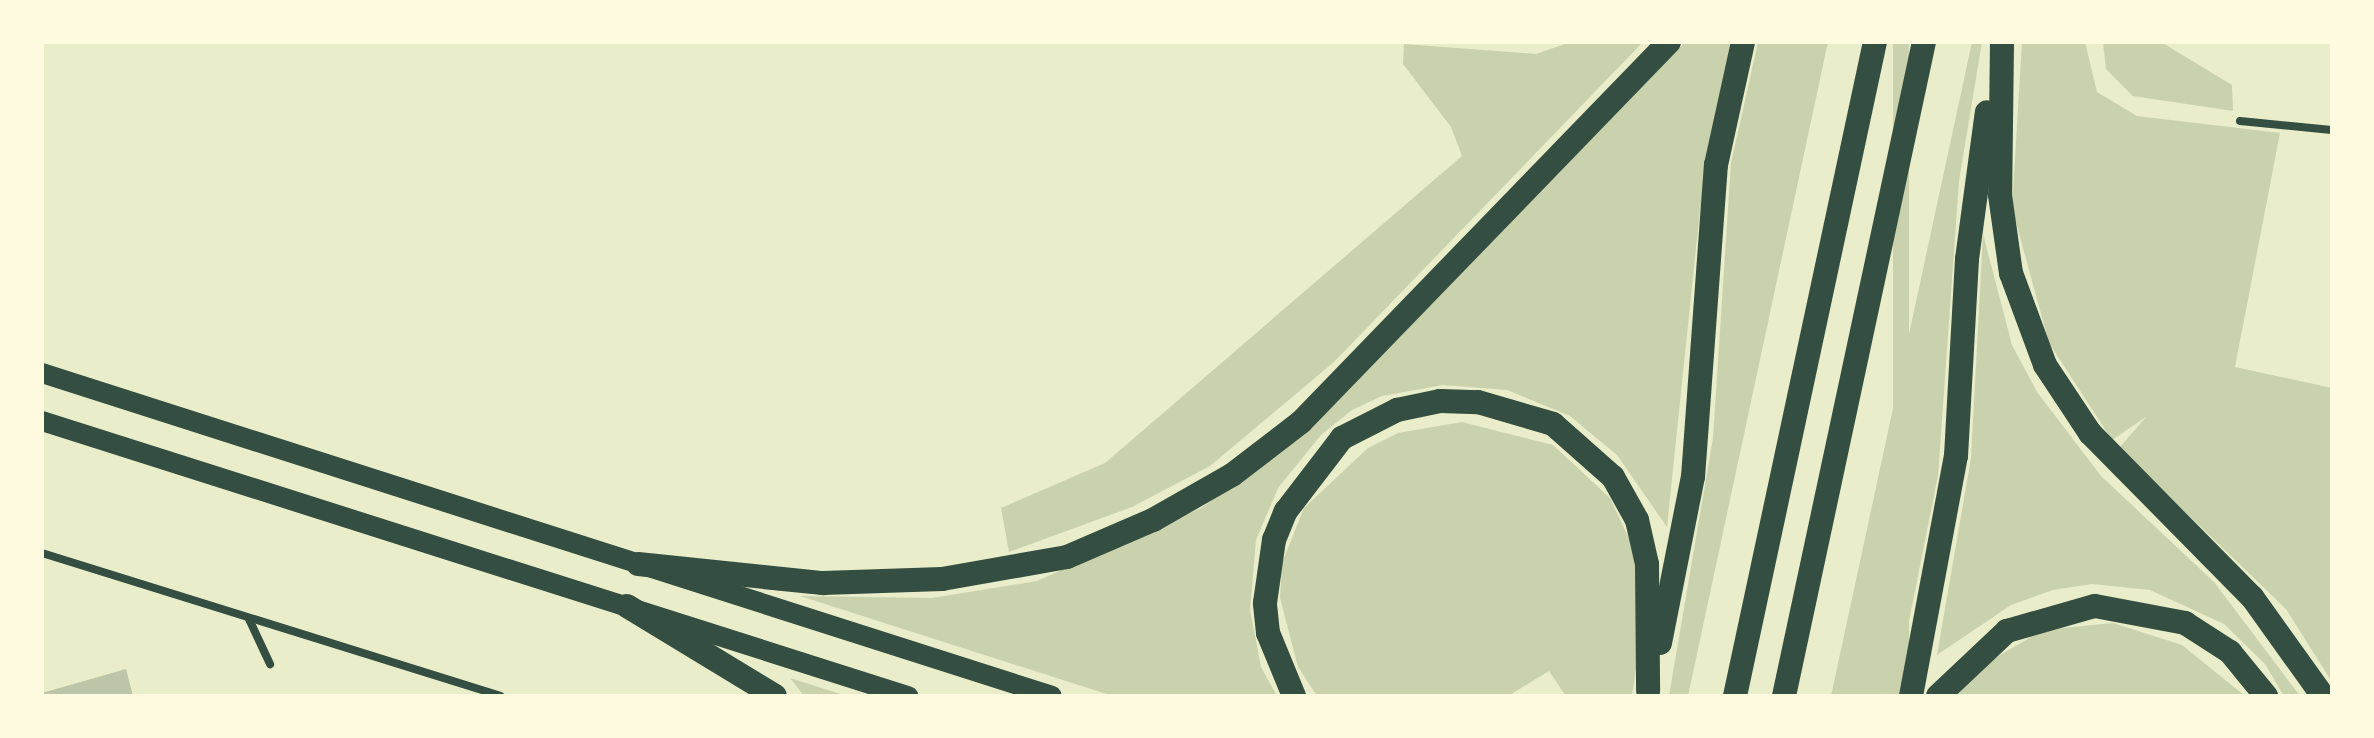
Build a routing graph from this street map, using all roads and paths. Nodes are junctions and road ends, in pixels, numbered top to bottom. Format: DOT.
graph roads {
  1 [pos="1669,42"];
  2 [pos="1743,42"];
  3 [pos="1875,42"];
  4 [pos="1924,42"];
  5 [pos="2002,42"];
  6 [pos="2240,121"];
  7 [pos="2332,130"];
  8 [pos="42,373"];
  9 [pos="42,421"];
  10 [pos="42,553"];
  11 [pos="638,564"];
  12 [pos="627,606"];
  13 [pos="249,619"];
  14 [pos="270,664"];
  15 [pos="1647,694"];
  16 [pos="500,696"];
  17 [pos="775,696"];
  18 [pos="908,696"];
  19 [pos="1052,696"];
  20 [pos="1294,696"];
  21 [pos="1735,696"];
  22 [pos="1784,696"];
  23 [pos="1911,696"];
  24 [pos="1938,696"];
  25 [pos="2266,696"];
  26 [pos="2323,696"];
  1 -- 11 [label="highway"];
  2 -- 15 [label="highway"];
  3 -- 21 [label="highway"];
  4 -- 22 [label="highway"];
  5 -- 23 [label="highway"];
  5 -- 26 [label="highway"];
  6 -- 7 [label="street"];
  8 -- 11 [label="main road"];
  9 -- 12 [label="main road"];
  10 -- 13 [label="street"];
  11 -- 19 [label="main road"];
  12 -- 17 [label="highway"];
  12 -- 18 [label="main road"];
  13 -- 14 [label="street"];
  13 -- 16 [label="street"];
  15 -- 20 [label="highway"];
  24 -- 25 [label="highway"];
}
